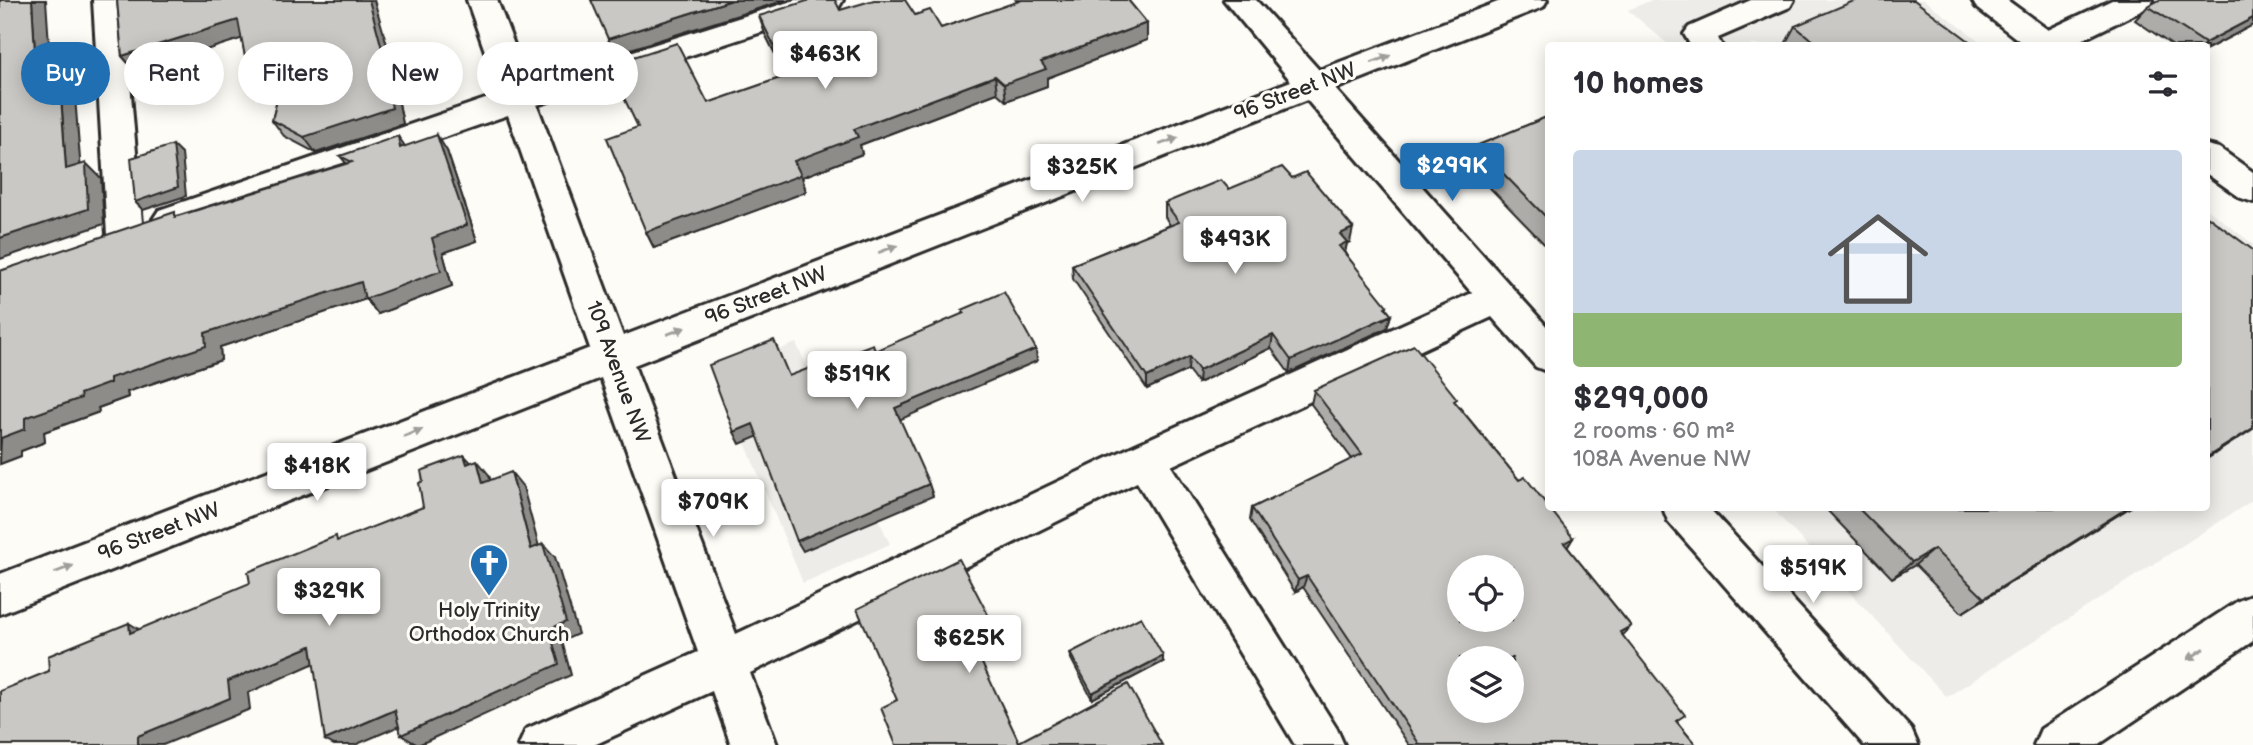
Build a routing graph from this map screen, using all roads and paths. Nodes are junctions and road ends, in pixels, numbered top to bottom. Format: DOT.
graph roads {
  1 [pos="108,0"];
  2 [pos="482,0"];
  3 [pos="828,0"];
  4 [pos="1239,0"];
  5 [pos="1532,0"];
  6 [pos="1779,0"];
  7 [pos="1987,0"];
  8 [pos="2138,0"];
  9 [pos="498,42"];
  10 [pos="1705,42"];
  11 [pos="2042,42"];
  12 [pos="2052,42"];
  13 [pos="638,61"];
  14 [pos="1313,85"];
  15 [pos="503,105"];
  16 [pos="522,105"];
  17 [pos="2210,159"];
  18 [pos="2253,190"];
  19 [pos="1497,298"];
  20 [pos="1545,352"];
  21 [pos="612,355"];
  22 [pos="1145,459"];
  23 [pos="1686,511"];
  24 [pos="0,593"];
  25 [pos="2250,623"];
  26 [pos="725,662"];
  27 [pos="542,745"];
  28 [pos="754,745"];
  29 [pos="1321,745"];
  30 [pos="1895,745"];
  31 [pos="2057,745"];
  1 -- 15 [label="street"];
  2 -- 9 [label="street, 109 Avenue NW"];
  3 -- 13 [label="street"];
  4 -- 14 [label="street"];
  14 -- 5 [label="street, 96 Street NW, one-way"];
  6 -- 10 [label="street"];
  7 -- 11 [label="street"];
  8 -- 12 [label="street"];
  14 -- 19 [label="street"];
  21 -- 14 [label="street, 96 Street NW, one-way"];
  16 -- 21 [label="street, 109 Avenue NW"];
  17 -- 18 [label="street"];
  19 -- 20 [label="street"];
  19 -- 22 [label="street"];
  24 -- 21 [label="street, 96 Street NW, one-way"];
  21 -- 26 [label="street, 109 Avenue NW"];
  22 -- 26 [label="street"];
  22 -- 29 [label="street"];
  23 -- 30 [label="street"];
  25 -- 31 [label="street, one-way"];
  26 -- 27 [label="street"];
  26 -- 28 [label="street, 109 Avenue NW"];
}
